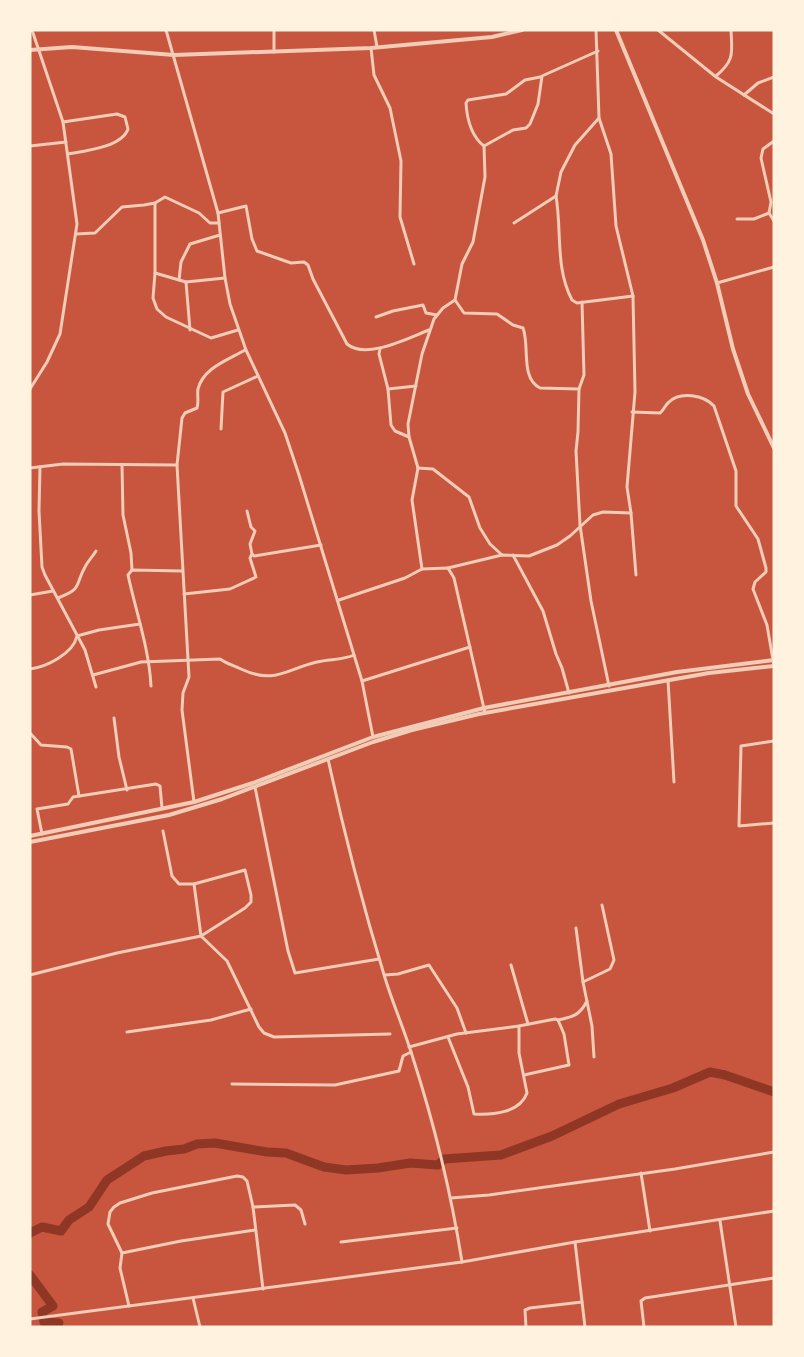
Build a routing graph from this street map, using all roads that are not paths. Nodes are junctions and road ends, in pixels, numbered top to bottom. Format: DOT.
graph roads {
  1 [pos="32,30"];
  2 [pos="166,30"];
  3 [pos="274,30"];
  4 [pos="374,30"];
  5 [pos="522,30"];
  6 [pos="596,30"];
  7 [pos="616,30"];
  8 [pos="658,30"];
  9 [pos="731,30"];
  10 [pos="377,47"];
  11 [pos="370,48"];
  12 [pos="30,50"];
  13 [pos="38,51"];
  14 [pos="598,51"];
  15 [pos="274,52"];
  16 [pos="174,55"];
  17 [pos="542,76"];
  18 [pos="716,77"];
  19 [pos="774,77"];
  20 [pos="744,95"];
  21 [pos="774,114"];
  22 [pos="599,118"];
  23 [pos="63,122"];
  24 [pos="774,141"];
  25 [pos="66,142"];
  26 [pos="30,146"];
  27 [pos="484,146"];
  28 [pos="68,154"];
  29 [pos="556,196"];
  30 [pos="155,203"];
  31 [pos="218,213"];
  32 [pos="769,213"];
  33 [pos="737,219"];
  34 [pos="774,220"];
  35 [pos="219,223"];
  36 [pos="514,223"];
  37 [pos="75,234"];
  38 [pos="220,235"];
  39 [pos="414,264"];
  40 [pos="774,267"];
  41 [pos="155,273"];
  42 [pos="225,278"];
  43 [pos="179,280"];
  44 [pos="186,282"];
  45 [pos="717,283"];
  46 [pos="633,296"];
  47 [pos="454,300"];
  48 [pos="582,302"];
  49 [pos="437,315"];
  50 [pos="376,317"];
  51 [pos="190,330"];
  52 [pos="238,330"];
  53 [pos="430,330"];
  54 [pos="380,348"];
  55 [pos="246,350"];
  56 [pos="258,376"];
  57 [pos="416,386"];
  58 [pos="30,388"];
  59 [pos="388,389"];
  60 [pos="579,390"];
  61 [pos="632,412"];
  62 [pos="221,429"];
  63 [pos="409,437"];
  64 [pos="772,438"];
  65 [pos="774,448"];
  66 [pos="122,465"];
  67 [pos="177,465"];
  68 [pos="40,467"];
  69 [pos="30,468"];
  70 [pos="418,468"];
  71 [pos="247,511"];
  72 [pos="632,513"];
  73 [pos="580,525"];
  74 [pos="321,545"];
  75 [pos="96,551"];
  76 [pos="252,554"];
  77 [pos="502,555"];
  78 [pos="513,555"];
  79 [pos="448,568"];
  80 [pos="422,569"];
  81 [pos="132,570"];
  82 [pos="182,571"];
  83 [pos="636,575"];
  84 [pos="53,591"];
  85 [pos="184,594"];
  86 [pos="30,595"];
  87 [pos="58,598"];
  88 [pos="339,600"];
  89 [pos="140,624"];
  90 [pos="77,636"];
  91 [pos="470,647"];
  92 [pos="354,655"];
  93 [pos="773,660"];
  94 [pos="189,661"];
  95 [pos="148,663"];
  96 [pos="774,666"];
  97 [pos="30,669"];
  98 [pos="93,675"];
  99 [pos="668,680"];
  100 [pos="362,681"];
  101 [pos="151,686"];
  102 [pos="609,686"];
  103 [pos="96,687"];
  104 [pos="568,693"];
  105 [pos="485,710"];
  106 [pos="114,718"];
  107 [pos="30,733"];
  108 [pos="373,737"];
  109 [pos="774,741"];
  110 [pos="328,759"];
  111 [pos="674,782"];
  112 [pos="255,786"];
  113 [pos="127,790"];
  114 [pos="79,796"];
  115 [pos="194,802"];
  116 [pos="162,810"];
  117 [pos="774,823"];
  118 [pos="163,831"];
  119 [pos="42,834"];
  120 [pos="30,836"];
  121 [pos="30,842"];
  122 [pos="194,884"];
  123 [pos="602,905"];
  124 [pos="576,928"];
  125 [pos="201,936"];
  126 [pos="379,959"];
  127 [pos="511,965"];
  128 [pos="30,975"];
  129 [pos="384,975"];
  130 [pos="583,981"];
  131 [pos="587,1001"];
  132 [pos="251,1009"];
  133 [pos="558,1020"];
  134 [pos="528,1024"];
  135 [pos="519,1026"];
  136 [pos="127,1032"];
  137 [pos="466,1032"];
  138 [pos="390,1034"];
  139 [pos="448,1037"];
  140 [pos="410,1047"];
  141 [pos="411,1052"];
  142 [pos="594,1057"];
  143 [pos="524,1075"];
  144 [pos="232,1084"];
  145 [pos="774,1152"];
  146 [pos="641,1173"];
  147 [pos="451,1198"];
  148 [pos="253,1207"];
  149 [pos="774,1211"];
  150 [pos="720,1221"];
  151 [pos="305,1224"];
  152 [pos="457,1228"];
  153 [pos="255,1230"];
  154 [pos="650,1231"];
  155 [pos="341,1242"];
  156 [pos="575,1242"];
  157 [pos="122,1253"];
  158 [pos="462,1262"];
  159 [pos="774,1278"];
  160 [pos="730,1284"];
  161 [pos="263,1289"];
  162 [pos="193,1298"];
  163 [pos="582,1302"];
  164 [pos="129,1306"];
  165 [pos="30,1318"];
  166 [pos="200,1327"];
  167 [pos="526,1327"];
  168 [pos="585,1327"];
  169 [pos="644,1327"];
  170 [pos="736,1327"];
  1 -- 13 [label="street"];
  2 -- 16 [label="street"];
  3 -- 15 [label="street"];
  4 -- 10 [label="street"];
  5 -- 10 [label="street"];
  6 -- 14 [label="street"];
  7 -- 45 [label="street"];
  8 -- 18 [label="street"];
  9 -- 18 [label="street"];
  10 -- 11 [label="street"];
  11 -- 15 [label="street"];
  11 -- 39 [label="street"];
  12 -- 13 [label="street"];
  13 -- 16 [label="street"];
  13 -- 23 [label="street"];
  14 -- 17 [label="street"];
  14 -- 22 [label="street"];
  15 -- 16 [label="street"];
  16 -- 31 [label="street"];
  17 -- 27 [label="street"];
  17 -- 27 [label="street"];
  18 -- 20 [label="street"];
  19 -- 20 [label="street"];
  20 -- 21 [label="street"];
  22 -- 29 [label="street"];
  22 -- 46 [label="street"];
  23 -- 25 [label="street"];
  23 -- 28 [label="street"];
  24 -- 32 [label="street"];
  25 -- 26 [label="street"];
  25 -- 28 [label="street"];
  27 -- 47 [label="street"];
  28 -- 37 [label="street"];
  29 -- 36 [label="street"];
  29 -- 48 [label="street"];
  30 -- 35 [label="street"];
  30 -- 37 [label="street"];
  30 -- 41 [label="street"];
  31 -- 35 [label="street"];
  31 -- 54 [label="street"];
  32 -- 33 [label="street"];
  32 -- 34 [label="street"];
  35 -- 38 [label="street"];
  37 -- 58 [label="street"];
  38 -- 42 [label="street"];
  38 -- 43 [label="street"];
  40 -- 45 [label="street"];
  41 -- 43 [label="street"];
  41 -- 51 [label="street"];
  42 -- 44 [label="street"];
  42 -- 52 [label="street"];
  43 -- 44 [label="street"];
  44 -- 51 [label="street"];
  45 -- 64 [label="street"];
  46 -- 48 [label="street"];
  46 -- 61 [label="street"];
  47 -- 49 [label="street"];
  47 -- 60 [label="street"];
  48 -- 60 [label="street"];
  49 -- 50 [label="street"];
  49 -- 53 [label="street"];
  51 -- 52 [label="street"];
  52 -- 55 [label="street"];
  53 -- 54 [label="street"];
  53 -- 57 [label="street"];
  54 -- 59 [label="street"];
  55 -- 56 [label="street"];
  55 -- 67 [label="street"];
  56 -- 62 [label="street"];
  56 -- 74 [label="street"];
  57 -- 59 [label="street"];
  57 -- 63 [label="street"];
  59 -- 63 [label="street"];
  60 -- 73 [label="street"];
  61 -- 72 [label="street"];
  61 -- 93 [label="street"];
  63 -- 70 [label="street"];
  64 -- 65 [label="street"];
  66 -- 67 [label="street"];
  66 -- 68 [label="street"];
  66 -- 81 [label="street"];
  67 -- 82 [label="street"];
  68 -- 69 [label="street"];
  68 -- 84 [label="street"];
  70 -- 77 [label="street"];
  70 -- 80 [label="street"];
  71 -- 76 [label="street"];
  72 -- 73 [label="street"];
  72 -- 83 [label="street"];
  73 -- 78 [label="street"];
  73 -- 102 [label="street"];
  74 -- 76 [label="street"];
  74 -- 88 [label="street"];
  75 -- 87 [label="street"];
  76 -- 85 [label="street"];
  77 -- 78 [label="street"];
  77 -- 79 [label="street"];
  78 -- 104 [label="street"];
  79 -- 80 [label="street"];
  79 -- 91 [label="street"];
  80 -- 88 [label="street"];
  81 -- 82 [label="street"];
  81 -- 89 [label="street"];
  82 -- 85 [label="street"];
  84 -- 86 [label="street"];
  84 -- 87 [label="street"];
  85 -- 94 [label="street"];
  87 -- 90 [label="street"];
  88 -- 92 [label="street"];
  89 -- 90 [label="street"];
  89 -- 95 [label="street"];
  90 -- 97 [label="street"];
  90 -- 98 [label="street"];
  91 -- 100 [label="street"];
  91 -- 105 [label="street"];
  92 -- 94 [label="street"];
  92 -- 100 [label="street"];
  93 -- 96 [label="street"];
  93 -- 102 [label="street"];
  94 -- 95 [label="street"];
  94 -- 115 [label="street"];
  95 -- 98 [label="street"];
  95 -- 101 [label="street"];
  96 -- 99 [label="street"];
  98 -- 103 [label="street"];
  99 -- 105 [label="street"];
  99 -- 111 [label="street"];
  100 -- 108 [label="street"];
  102 -- 104 [label="street"];
  104 -- 105 [label="street"];
  105 -- 108 [label="street"];
  105 -- 110 [label="street"];
  106 -- 113 [label="street"];
  107 -- 114 [label="street"];
  108 -- 115 [label="street"];
  109 -- 117 [label="street"];
  110 -- 112 [label="street"];
  110 -- 126 [label="street"];
  112 -- 121 [label="street"];
  112 -- 126 [label="street"];
  113 -- 114 [label="street"];
  113 -- 116 [label="street"];
  114 -- 119 [label="street"];
  115 -- 116 [label="street"];
  116 -- 119 [label="street"];
  118 -- 122 [label="street"];
  119 -- 120 [label="street"];
  122 -- 125 [label="street"];
  122 -- 125 [label="street"];
  123 -- 130 [label="street"];
  124 -- 130 [label="street"];
  125 -- 128 [label="street"];
  125 -- 132 [label="street"];
  126 -- 129 [label="street"];
  127 -- 134 [label="street"];
  129 -- 137 [label="street"];
  129 -- 140 [label="street"];
  130 -- 131 [label="street"];
  131 -- 133 [label="street"];
  131 -- 142 [label="street"];
  132 -- 136 [label="street"];
  132 -- 138 [label="street"];
  133 -- 134 [label="street"];
  133 -- 143 [label="street"];
  134 -- 135 [label="street"];
  135 -- 137 [label="street"];
  135 -- 143 [label="street"];
  137 -- 139 [label="street"];
  139 -- 140 [label="street"];
  139 -- 143 [label="street"];
  140 -- 141 [label="street"];
  141 -- 144 [label="street"];
  141 -- 147 [label="street"];
  145 -- 146 [label="street"];
  146 -- 147 [label="street"];
  146 -- 154 [label="street"];
  147 -- 152 [label="street"];
  148 -- 151 [label="street"];
  148 -- 153 [label="street"];
  148 -- 157 [label="street"];
  149 -- 150 [label="street"];
  150 -- 154 [label="street"];
  150 -- 160 [label="street"];
  152 -- 155 [label="street"];
  152 -- 158 [label="street"];
  153 -- 157 [label="street"];
  153 -- 161 [label="street"];
  154 -- 156 [label="street"];
  156 -- 158 [label="street"];
  156 -- 163 [label="street"];
  157 -- 164 [label="street"];
  158 -- 161 [label="street"];
  159 -- 160 [label="street"];
  160 -- 169 [label="street"];
  160 -- 170 [label="street"];
  161 -- 162 [label="street"];
  162 -- 164 [label="street"];
  162 -- 166 [label="street"];
  163 -- 167 [label="street"];
  163 -- 168 [label="street"];
  164 -- 165 [label="street"];
}
